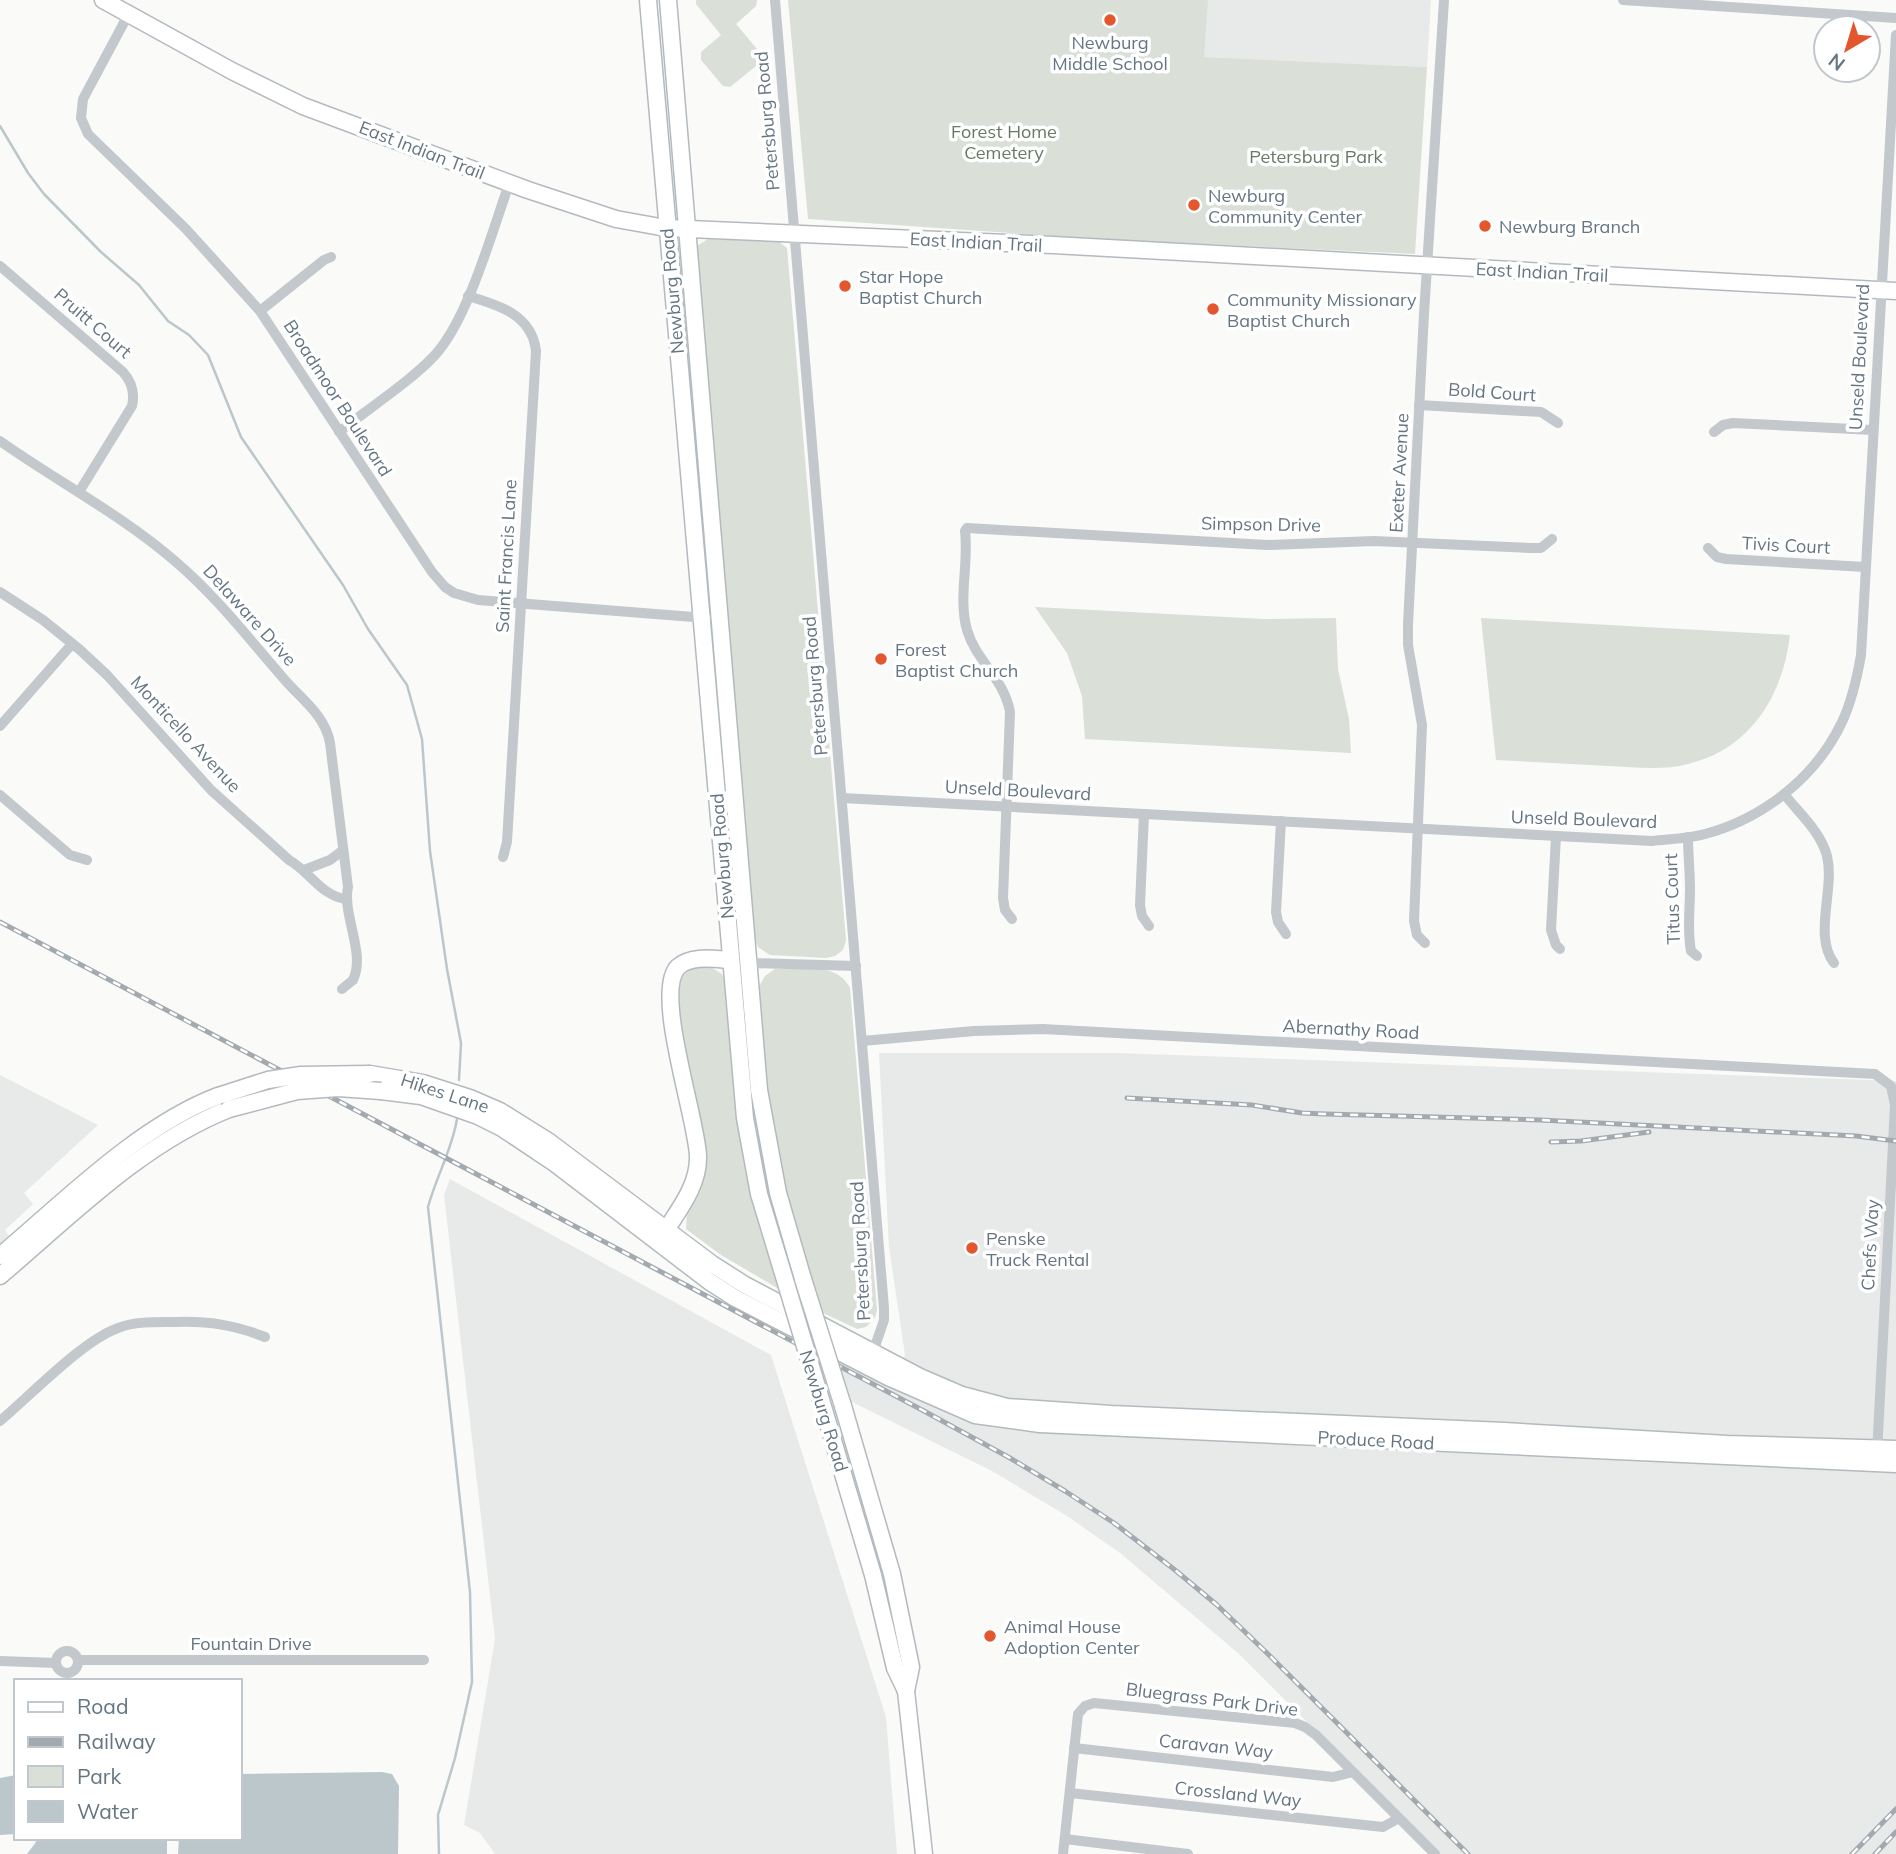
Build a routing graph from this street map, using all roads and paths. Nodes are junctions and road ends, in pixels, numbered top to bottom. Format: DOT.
graph roads {
  1 [pos="103,0"];
  2 [pos="648,0"];
  3 [pos="668,0"];
  4 [pos="775,0"];
  5 [pos="1444,0"];
  6 [pos="1623,0"];
  7 [pos="128,15"];
  8 [pos="1896,18"];
  9 [pos="1896,35"];
  10 [pos="509,184"];
  11 [pos="666,228"];
  12 [pos="687,230"];
  13 [pos="794,232"];
  14 [pos="331,257"];
  15 [pos="0,265"];
  16 [pos="1427,265"];
  17 [pos="1888,290"];
  18 [pos="468,296"];
  19 [pos="260,311"];
  20 [pos="1419,405"];
  21 [pos="1558,423"];
  22 [pos="1873,430"];
  23 [pos="339,432"];
  24 [pos="1714,432"];
  25 [pos="0,441"];
  26 [pos="79,492"];
  27 [pos="1552,539"];
  28 [pos="1413,542"];
  29 [pos="1708,548"];
  30 [pos="1865,567"];
  31 [pos="0,592"];
  32 [pos="521,603"];
  33 [pos="702,618"];
  34 [pos="719,619"];
  35 [pos="72,644"];
  36 [pos="0,726"];
  37 [pos="1784,794"];
  38 [pos="0,795"];
  39 [pos="842,798"];
  40 [pos="1007,806"];
  41 [pos="1144,814"];
  42 [pos="1281,821"];
  43 [pos="1418,828"];
  44 [pos="1556,836"];
  45 [pos="1688,837"];
  46 [pos="342,851"];
  47 [pos="503,857"];
  48 [pos="88,860"];
  49 [pos="304,870"];
  50 [pos="345,899"];
  51 [pos="1012,919"];
  52 [pos="1149,926"];
  53 [pos="1286,934"];
  54 [pos="1425,943"];
  55 [pos="1560,949"];
  56 [pos="1697,956"];
  57 [pos="730,960"];
  58 [pos="750,963"];
  59 [pos="1834,963"];
  60 [pos="856,966"];
  61 [pos="342,989"];
  62 [pos="862,1041"];
  63 [pos="1839,1071"];
  64 [pos="224,1102"];
  65 [pos="662,1237"];
  66 [pos="0,1256"];
  67 [pos="0,1276"];
  68 [pos="265,1337"];
  69 [pos="870,1360"];
  70 [pos="0,1421"];
  71 [pos="1896,1450"];
  72 [pos="1877,1456"];
  73 [pos="1896,1464"];
  74 [pos="78,1660"];
  75 [pos="424,1660"];
  76 [pos="0,1661"];
  77 [pos="55,1663"];
  78 [pos="906,1691"];
  79 [pos="1074,1748"];
  80 [pos="1353,1772"];
  81 [pos="1070,1793"];
  82 [pos="1399,1818"];
  83 [pos="1065,1839"];
  84 [pos="924,1854"];
  85 [pos="1063,1854"];
  86 [pos="1188,1854"];
  87 [pos="1435,1854"];
  1 -- 7 [label="main road, East Indian Trail"];
  2 -- 11 [label="main road, Newburg Road"];
  3 -- 12 [label="main road, Newburg Road"];
  4 -- 13 [label="street, Petersburg Road"];
  5 -- 16 [label="street, Exeter Avenue"];
  6 -- 8 [label="street"];
  7 -- 10 [label="main road, East Indian Trail"];
  7 -- 19 [label="street, Broadmoor Boulevard"];
  9 -- 17 [label="street, Unseld Boulevard"];
  10 -- 11 [label="main road, East Indian Trail"];
  10 -- 18 [label="street"];
  11 -- 12 [label="main road, East Indian Trail"];
  11 -- 33 [label="main road, Newburg Road"];
  12 -- 13 [label="main road, East Indian Trail"];
  12 -- 34 [label="main road, Newburg Road"];
  13 -- 16 [label="main road, East Indian Trail"];
  13 -- 39 [label="street, Petersburg Road"];
  14 -- 19 [label="street"];
  15 -- 26 [label="street, Pruitt Court"];
  16 -- 17 [label="main road, East Indian Trail"];
  16 -- 20 [label="street, Exeter Avenue"];
  17 -- 22 [label="street, Unseld Boulevard"];
  18 -- 23 [label="street"];
  18 -- 32 [label="street, Saint Francis Lane"];
  19 -- 23 [label="street, Broadmoor Boulevard"];
  20 -- 21 [label="street, Bold Court"];
  20 -- 28 [label="street, Exeter Avenue"];
  22 -- 24 [label="street"];
  22 -- 30 [label="street, Unseld Boulevard"];
  23 -- 32 [label="street, Broadmoor Boulevard"];
  25 -- 26 [label="street, Delaware Drive"];
  26 -- 46 [label="street, Delaware Drive"];
  27 -- 28 [label="street, Simpson Drive"];
  28 -- 40 [label="street, Simpson Drive"];
  28 -- 43 [label="street, Exeter Avenue"];
  29 -- 30 [label="street, Tivis Court"];
  30 -- 37 [label="street, Unseld Boulevard"];
  31 -- 35 [label="street, Monticello Avenue"];
  32 -- 33 [label="street, Broadmoor Boulevard"];
  32 -- 47 [label="street, Saint Francis Lane"];
  33 -- 34 [label="street, Broadmoor Boulevard"];
  33 -- 57 [label="main road, Newburg Road"];
  34 -- 58 [label="main road, Newburg Road"];
  35 -- 36 [label="street"];
  35 -- 49 [label="street, Monticello Avenue"];
  37 -- 45 [label="street, Unseld Boulevard"];
  37 -- 59 [label="street"];
  38 -- 48 [label="street"];
  39 -- 40 [label="street, Unseld Boulevard"];
  39 -- 60 [label="street, Petersburg Road"];
  40 -- 41 [label="street, Unseld Boulevard"];
  40 -- 51 [label="street"];
  41 -- 42 [label="street, Unseld Boulevard"];
  41 -- 52 [label="street"];
  42 -- 43 [label="street, Unseld Boulevard"];
  42 -- 53 [label="street"];
  43 -- 44 [label="street, Unseld Boulevard"];
  43 -- 54 [label="street, Exeter Avenue"];
  44 -- 45 [label="street, Unseld Boulevard"];
  44 -- 55 [label="street"];
  45 -- 56 [label="street, Titus Court"];
  46 -- 49 [label="street"];
  46 -- 50 [label="street, Delaware Drive"];
  49 -- 50 [label="street, Monticello Avenue"];
  50 -- 61 [label="street, Delaware Drive"];
  57 -- 65 [label="main road"];
  57 -- 78 [label="main road, Newburg Road, bridge"];
  58 -- 60 [label="street"];
  58 -- 78 [label="main road, Newburg Road, bridge"];
  60 -- 62 [label="street, Petersburg Road"];
  62 -- 63 [label="street, Abernathy Road"];
  62 -- 69 [label="street, Petersburg Road"];
  63 -- 72 [label="street, Chefs Way"];
  64 -- 65 [label="main road, Hikes Lane, bridge"];
  64 -- 65 [label="main road, Hikes Lane, bridge"];
  64 -- 66 [label="main road, Hikes Lane"];
  64 -- 67 [label="main road, Hikes Lane"];
  65 -- 69 [label="main road, Hikes Lane"];
  68 -- 70 [label="street"];
  69 -- 72 [label="main road, Produce Road"];
  71 -- 72 [label="main road, Produce Road"];
  72 -- 73 [label="main road, Produce Road"];
  74 -- 75 [label="street, Fountain Drive"];
  74 -- 77 [label="street, Fountain Drive"];
  74 -- 77 [label="street, Fountain Drive"];
  76 -- 77 [label="street, Fountain Drive"];
  78 -- 84 [label="main road, Newburg Road"];
  79 -- 80 [label="street, Caravan Way"];
  79 -- 80 [label="street, Bluegrass Park Drive"];
  79 -- 81 [label="street, Bluegrass Park Drive"];
  80 -- 82 [label="street, Bluegrass Park Drive"];
  81 -- 82 [label="street, Crossland Way"];
  81 -- 83 [label="street, Bluegrass Park Drive"];
  82 -- 87 [label="street, Bluegrass Park Drive"];
  83 -- 85 [label="street, Bluegrass Park Drive"];
  83 -- 86 [label="street"];
}
